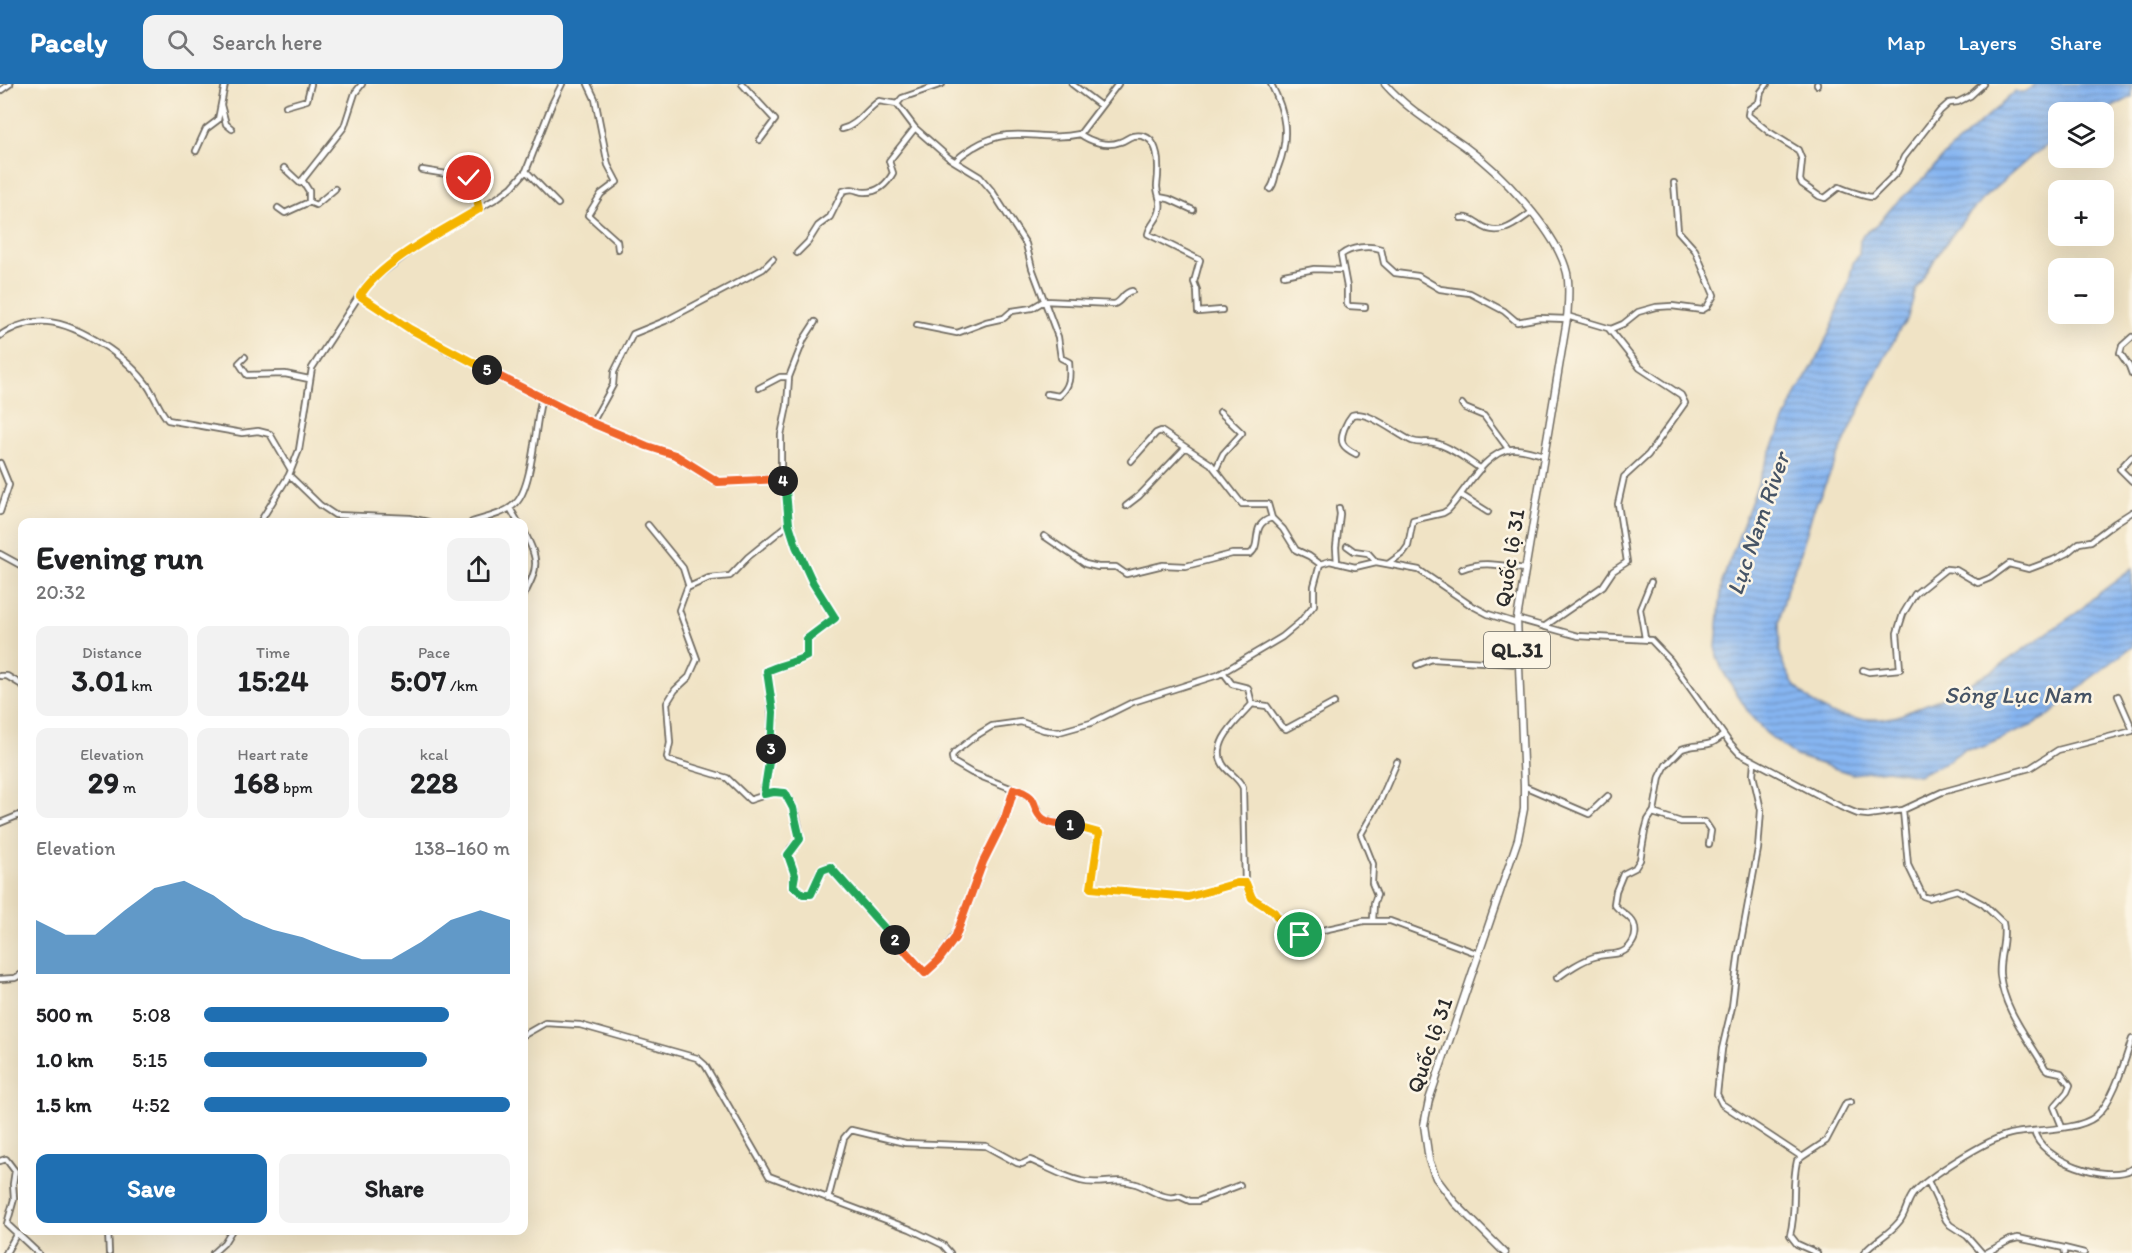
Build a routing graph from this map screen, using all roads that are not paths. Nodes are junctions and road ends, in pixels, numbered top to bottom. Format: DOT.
graph roads {
  1 [pos="10,84"];
  2 [pos="225,84"];
  3 [pos="311,84"];
  4 [pos="362,84"];
  5 [pos="562,84"];
  6 [pos="588,84"];
  7 [pos="742,84"];
  8 [pos="942,84"];
  9 [pos="1072,84"];
  10 [pos="1118,84"];
  11 [pos="1271,84"];
  12 [pos="1385,84"];
  13 [pos="1767,84"];
  14 [pos="1983,84"];
  15 [pos="0,91"];
  16 [pos="897,104"];
  17 [pos="221,105"];
  18 [pos="286,105"];
  19 [pos="1101,106"];
  20 [pos="915,128"];
  21 [pos="232,129"];
  22 [pos="842,129"];
  23 [pos="1080,134"];
  24 [pos="760,140"];
  25 [pos="196,151"];
  26 [pos="956,161"];
  27 [pos="284,168"];
  28 [pos="422,170"];
  29 [pos="526,171"];
  30 [pos="303,180"];
  31 [pos="1674,183"];
  32 [pos="335,189"];
  33 [pos="1270,189"];
  34 [pos="1159,197"];
  35 [pos="309,202"];
  36 [pos="558,204"];
  37 [pos="278,208"];
  38 [pos="479,209"];
  39 [pos="1193,210"];
  40 [pos="1532,212"];
  41 [pos="1461,218"];
  42 [pos="618,249"];
  43 [pos="797,253"];
  44 [pos="773,260"];
  45 [pos="1343,270"];
  46 [pos="1284,275"];
  47 [pos="1131,291"];
  48 [pos="360,296"];
  49 [pos="1044,301"];
  50 [pos="1365,307"];
  51 [pos="1222,310"];
  52 [pos="1567,317"];
  53 [pos="815,322"];
  54 [pos="917,326"];
  55 [pos="1609,329"];
  56 [pos="0,336"];
  57 [pos="2132,337"];
  58 [pos="244,357"];
  59 [pos="2132,374"];
  60 [pos="789,377"];
  61 [pos="309,379"];
  62 [pos="759,388"];
  63 [pos="1047,394"];
  64 [pos="542,397"];
  65 [pos="1462,404"];
  66 [pos="1220,412"];
  67 [pos="592,423"];
  68 [pos="1185,448"];
  69 [pos="1509,450"];
  70 [pos="1356,454"];
  71 [pos="1544,454"];
  72 [pos="2132,456"];
  73 [pos="1131,461"];
  74 [pos="0,463"];
  75 [pos="1216,469"];
  76 [pos="1480,469"];
  77 [pos="290,472"];
  78 [pos="782,479"];
  79 [pos="2132,481"];
  80 [pos="1461,495"];
  81 [pos="1126,506"];
  82 [pos="510,508"];
  83 [pos="1339,508"];
  84 [pos="0,512"];
  85 [pos="1488,512"];
  86 [pos="2132,512"];
  87 [pos="341,516"];
  88 [pos="262,518"];
  89 [pos="410,518"];
  90 [pos="483,518"];
  91 [pos="516,518"];
  92 [pos="1272,518"];
  93 [pos="789,524"];
  94 [pos="648,525"];
  95 [pos="1044,536"];
  96 [pos="528,541"];
  97 [pos="1347,546"];
  98 [pos="0,554"];
  99 [pos="1376,562"];
  100 [pos="1337,563"];
  101 [pos="18,564"];
  102 [pos="1320,564"];
  103 [pos="1388,564"];
  104 [pos="1462,569"];
  105 [pos="1525,569"];
  106 [pos="1652,582"];
  107 [pos="528,587"];
  108 [pos="689,587"];
  109 [pos="1517,621"];
  110 [pos="1545,626"];
  111 [pos="1645,638"];
  112 [pos="1518,664"];
  113 [pos="1417,665"];
  114 [pos="1863,670"];
  115 [pos="1224,672"];
  116 [pos="0,676"];
  117 [pos="18,683"];
  118 [pos="2118,696"];
  119 [pos="1334,703"];
  120 [pos="1252,704"];
  121 [pos="2132,730"];
  122 [pos="1723,735"];
  123 [pos="1397,762"];
  124 [pos="1754,762"];
  125 [pos="1524,786"];
  126 [pos="1014,789"];
  127 [pos="764,794"];
  128 [pos="1608,796"];
  129 [pos="1904,810"];
  130 [pos="1653,813"];
  131 [pos="18,816"];
  132 [pos="0,823"];
  133 [pos="1709,844"];
  134 [pos="1246,883"];
  135 [pos="1373,920"];
  136 [pos="1480,954"];
  137 [pos="18,976"];
  138 [pos="1557,978"];
  139 [pos="0,979"];
  140 [pos="528,1033"];
  141 [pos="2132,1038"];
  142 [pos="1851,1102"];
  143 [pos="2062,1126"];
  144 [pos="2034,1131"];
  145 [pos="1802,1156"];
  146 [pos="0,1161"];
  147 [pos="2132,1169"];
  148 [pos="1928,1181"];
  149 [pos="1240,1185"];
  150 [pos="828,1199"];
  151 [pos="17,1233"];
  152 [pos="19,1235"];
  153 [pos="108,1235"];
  154 [pos="229,1235"];
  155 [pos="2064,1251"];
  156 [pos="6,1253"];
  157 [pos="38,1253"];
  158 [pos="109,1253"];
  159 [pos="213,1253"];
  160 [pos="950,1253"];
  161 [pos="1505,1253"];
  162 [pos="1817,1253"];
  163 [pos="1864,1253"];
  164 [pos="1984,1253"];
  165 [pos="2084,1253"];
  1 -- 15 [label="street"];
  2 -- 17 [label="street"];
  3 -- 18 [label="street"];
  4 -- 30 [label="street"];
  5 -- 29 [label="street"];
  6 -- 42 [label="street"];
  7 -- 24 [label="street"];
  8 -- 16 [label="street"];
  9 -- 19 [label="street"];
  10 -- 19 [label="street"];
  11 -- 33 [label="street"];
  12 -- 40 [label="highway, Quốc lộ 31 / QL.31"];
  13 -- 14 [label="street"];
  16 -- 20 [label="street"];
  16 -- 22 [label="street"];
  17 -- 21 [label="street"];
  17 -- 25 [label="street"];
  19 -- 23 [label="street"];
  20 -- 26 [label="street"];
  20 -- 43 [label="street"];
  23 -- 26 [label="street"];
  23 -- 34 [label="street"];
  26 -- 49 [label="street"];
  27 -- 30 [label="street"];
  28 -- 38 [label="street"];
  29 -- 36 [label="street"];
  29 -- 38 [label="street"];
  30 -- 35 [label="street"];
  31 -- 55 [label="street"];
  32 -- 35 [label="street"];
  34 -- 39 [label="street"];
  34 -- 51 [label="street"];
  35 -- 37 [label="street"];
  38 -- 48 [label="street"];
  40 -- 41 [label="street"];
  40 -- 52 [label="highway, Quốc lộ 31 / QL.31"];
  44 -- 67 [label="street"];
  45 -- 46 [label="street"];
  45 -- 50 [label="street"];
  45 -- 52 [label="street"];
  47 -- 49 [label="street"];
  48 -- 61 [label="street"];
  48 -- 64 [label="street"];
  49 -- 54 [label="street"];
  49 -- 63 [label="street"];
  52 -- 55 [label="street"];
  52 -- 71 [label="highway, Quốc lộ 31 / QL.31"];
  53 -- 60 [label="street"];
  55 -- 110 [label="street"];
  56 -- 77 [label="street"];
  57 -- 59 [label="street"];
  58 -- 61 [label="street"];
  60 -- 62 [label="street"];
  60 -- 78 [label="street"];
  61 -- 77 [label="street"];
  64 -- 67 [label="street"];
  64 -- 82 [label="street"];
  65 -- 69 [label="street"];
  66 -- 75 [label="street"];
  67 -- 78 [label="street"];
  68 -- 73 [label="street"];
  68 -- 75 [label="street"];
  68 -- 81 [label="street"];
  69 -- 71 [label="street"];
  69 -- 76 [label="street"];
  70 -- 76 [label="street"];
  71 -- 105 [label="highway, Quốc lộ 31 / QL.31"];
  72 -- 79 [label="street"];
  74 -- 84 [label="street"];
  75 -- 92 [label="street"];
  76 -- 80 [label="street"];
  77 -- 87 [label="street"];
  77 -- 88 [label="street"];
  78 -- 93 [label="street"];
  80 -- 85 [label="street"];
  80 -- 103 [label="street"];
  82 -- 90 [label="street"];
  82 -- 91 [label="street"];
  83 -- 100 [label="street"];
  86 -- 114 [label="street"];
  87 -- 89 [label="street"];
  92 -- 95 [label="street"];
  92 -- 102 [label="street"];
  93 -- 108 [label="street"];
  93 -- 127 [label="street"];
  94 -- 108 [label="street"];
  96 -- 107 [label="street"];
  97 -- 99 [label="street"];
  98 -- 101 [label="street"];
  99 -- 100 [label="street"];
  99 -- 103 [label="street"];
  100 -- 102 [label="street"];
  102 -- 115 [label="street"];
  103 -- 109 [label="street"];
  104 -- 105 [label="street"];
  105 -- 109 [label="highway, Quốc lộ 31 / QL.31"];
  106 -- 111 [label="street"];
  108 -- 127 [label="street"];
  109 -- 110 [label="street"];
  109 -- 112 [label="highway, Quốc lộ 31 / QL.31"];
  110 -- 111 [label="street"];
  111 -- 122 [label="street"];
  112 -- 113 [label="street"];
  112 -- 125 [label="highway, Quốc lộ 31 / QL.31"];
  115 -- 120 [label="street"];
  115 -- 126 [label="street"];
  116 -- 117 [label="street"];
  118 -- 121 [label="street"];
  119 -- 120 [label="street"];
  120 -- 134 [label="street"];
  121 -- 129 [label="street"];
  122 -- 124 [label="street"];
  122 -- 130 [label="street"];
  123 -- 135 [label="street"];
  124 -- 129 [label="street"];
  124 -- 145 [label="street"];
  125 -- 128 [label="street"];
  125 -- 136 [label="highway, Quốc lộ 31 / QL.31"];
  126 -- 127 [label="street"];
  126 -- 134 [label="street"];
  129 -- 143 [label="street"];
  130 -- 133 [label="street"];
  130 -- 138 [label="street"];
  131 -- 132 [label="street"];
  134 -- 135 [label="street"];
  135 -- 136 [label="street"];
  136 -- 161 [label="highway, Quốc lộ 31 / QL.31"];
  137 -- 139 [label="street"];
  140 -- 150 [label="street"];
  141 -- 143 [label="street"];
  142 -- 145 [label="street"];
  143 -- 144 [label="street"];
  144 -- 147 [label="street"];
  144 -- 148 [label="street"];
  145 -- 162 [label="street"];
  146 -- 151 [label="street"];
  148 -- 163 [label="street"];
  148 -- 164 [label="street"];
  149 -- 150 [label="street"];
  150 -- 160 [label="street"];
  151 -- 156 [label="street"];
  152 -- 157 [label="street"];
  153 -- 158 [label="street"];
  154 -- 159 [label="street"];
  155 -- 164 [label="street"];
  155 -- 165 [label="street"];
}
